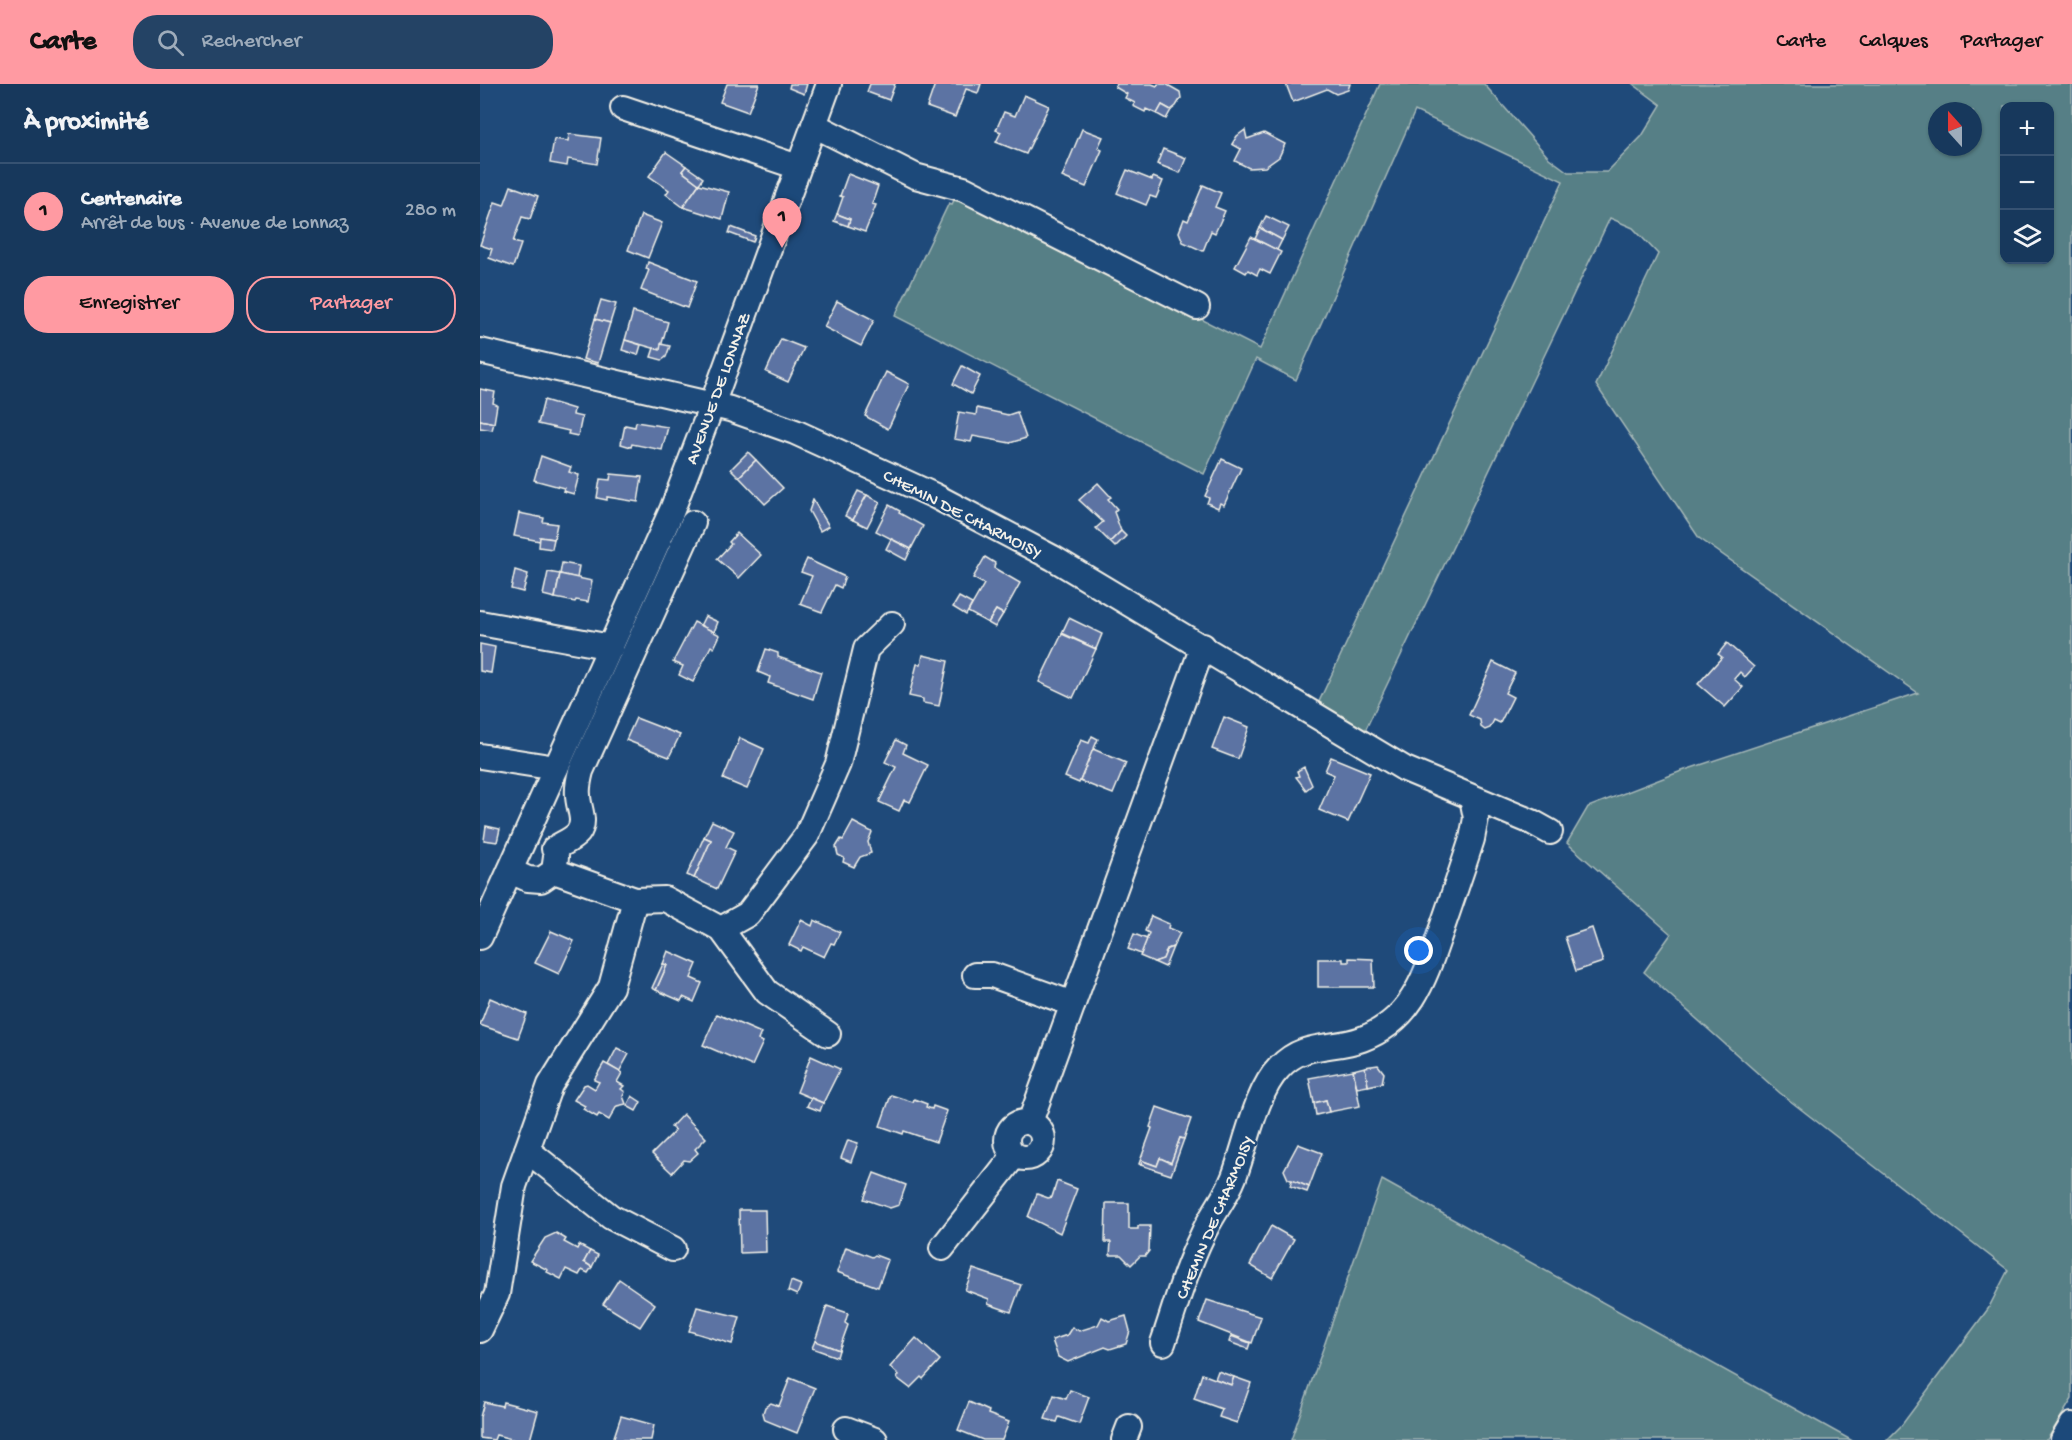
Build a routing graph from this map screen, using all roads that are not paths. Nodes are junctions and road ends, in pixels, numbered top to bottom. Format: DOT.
graph roads {
  1 [pos="828,84"];
  2 [pos="623,108"];
  3 [pos="814,125"];
  4 [pos="798,167"];
  5 [pos="1197,307"];
  6 [pos="480,351"];
  7 [pos="712,405"];
  8 [pos="693,523"];
  9 [pos="480,623"];
  10 [pos="892,624"];
  11 [pos="1203,646"];
  12 [pos="611,647"];
  13 [pos="480,756"];
  14 [pos="556,768"];
  15 [pos="1472,798"];
  16 [pos="1550,832"];
  17 [pos="526,834"];
  18 [pos="554,860"];
  19 [pos="510,871"];
  20 [pos="635,900"];
  21 [pos="721,930"];
  22 [pos="480,937"];
  23 [pos="975,975"];
  24 [pos="1073,1004"];
  25 [pos="828,1034"];
  26 [pos="527,1150"];
  27 [pos="942,1248"];
  28 [pos="673,1249"];
  29 [pos="480,1330"];
  30 [pos="1163,1343"];
  31 [pos="2072,1425"];
  32 [pos="846,1429"];
  33 [pos="875,1440"];
  34 [pos="2063,1440"];
  1 -- 3 [label="street, AVENUE DE LONNAZ"];
  2 -- 4 [label="street"];
  3 -- 4 [label="street, AVENUE DE LONNAZ"];
  3 -- 5 [label="street"];
  4 -- 7 [label="street, AVENUE DE LONNAZ"];
  6 -- 7 [label="street, CHEMIN DE CHARMOISY"];
  7 -- 11 [label="street, CHEMIN DE CHARMOISY"];
  7 -- 12 [label="street, AVENUE DE LONNAZ"];
  8 -- 18 [label="street"];
  9 -- 12 [label="street"];
  10 -- 21 [label="street"];
  11 -- 15 [label="street, CHEMIN DE CHARMOISY"];
  11 -- 24 [label="street"];
  12 -- 14 [label="street, AVENUE DE LONNAZ"];
  13 -- 14 [label="street"];
  14 -- 17 [label="street, AVENUE DE LONNAZ"];
  15 -- 16 [label="street, CHEMIN DE CHARMOISY"];
  15 -- 30 [label="street, CHEMIN DE CHARMOISY"];
  17 -- 18 [label="street"];
  17 -- 19 [label="street, AVENUE DE LONNAZ"];
  18 -- 19 [label="street"];
  18 -- 20 [label="street"];
  19 -- 22 [label="street, AVENUE DE LONNAZ"];
  20 -- 21 [label="street"];
  20 -- 26 [label="street"];
  21 -- 25 [label="street"];
  23 -- 24 [label="street"];
  24 -- 27 [label="street"];
  26 -- 28 [label="street"];
  26 -- 29 [label="street"];
  31 -- 34 [label="street"];
  32 -- 33 [label="street"];
}
